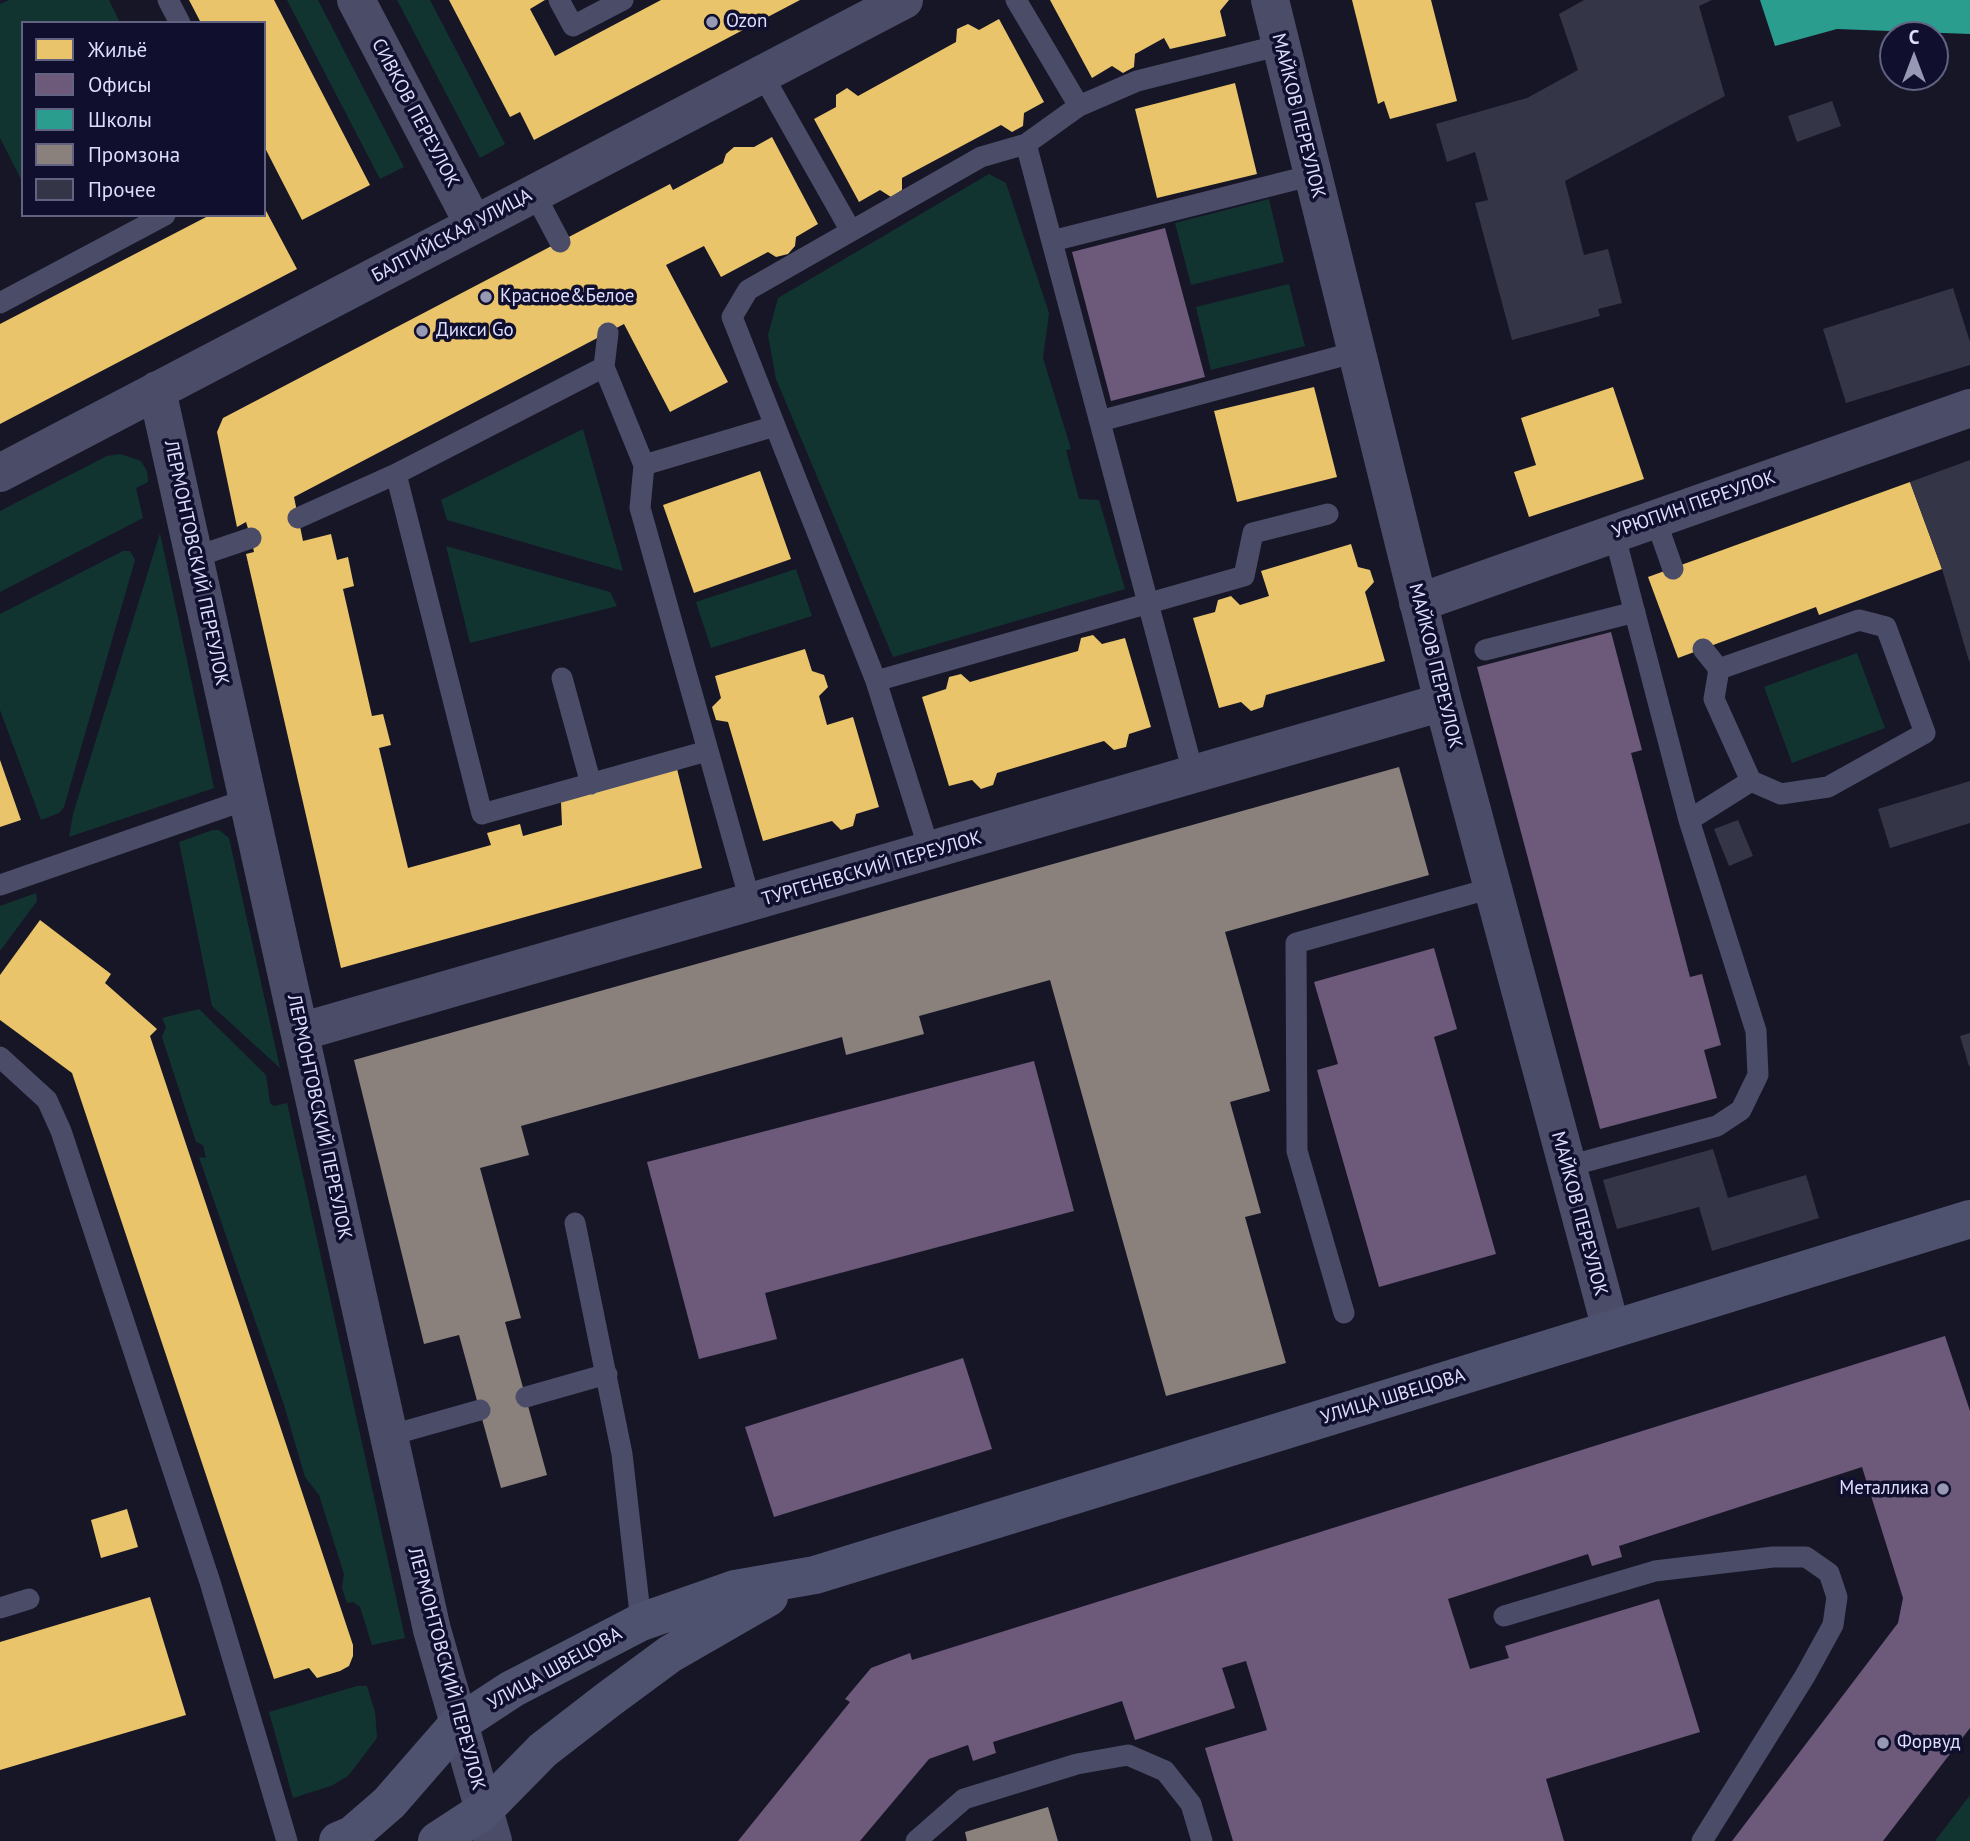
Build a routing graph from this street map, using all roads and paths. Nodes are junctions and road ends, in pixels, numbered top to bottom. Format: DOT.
graph roads {
  1 [pos="168,0"];
  2 [pos="356,0"];
  3 [pos="558,0"];
  4 [pos="623,0"];
  5 [pos="904,0"];
  6 [pos="1016,0"];
  7 [pos="1270,0"];
  8 [pos="179,21"];
  9 [pos="1281,45"];
  10 [pos="762,74"];
  11 [pos="1079,106"];
  12 [pos="1026,145"];
  13 [pos="1313,175"];
  14 [pos="534,193"];
  15 [pos="161,217"];
  16 [pos="474,225"];
  17 [pos="851,232"];
  18 [pos="1052,241"];
  19 [pos="560,242"];
  20 [pos="0,303"];
  21 [pos="608,333"];
  22 [pos="1356,352"];
  23 [pos="604,367"];
  24 [pos="156,390"];
  25 [pos="1970,408"];
  26 [pos="1100,421"];
  27 [pos="775,426"];
  28 [pos="644,465"];
  29 [pos="0,473"];
  30 [pos="396,474"];
  31 [pos="1328,514"];
  32 [pos="298,518"];
  33 [pos="1655,518"];
  34 [pos="1614,533"];
  35 [pos="251,538"];
  36 [pos="195,557"];
  37 [pos="1673,569"];
  38 [pos="1148,603"];
  39 [pos="1418,603"];
  40 [pos="1635,612"];
  41 [pos="1703,649"];
  42 [pos="1485,650"];
  43 [pos="1719,669"];
  44 [pos="562,678"];
  45 [pos="876,681"];
  46 [pos="1443,702"];
  47 [pos="707,751"];
  48 [pos="1194,776"];
  49 [pos="1751,781"];
  50 [pos="591,783"];
  51 [pos="247,799"];
  52 [pos="1689,820"];
  53 [pos="930,852"];
  54 [pos="0,885"];
  55 [pos="1492,888"];
  56 [pos="751,904"];
  57 [pos="300,1032"];
  58 [pos="0,1057"];
  59 [pos="1565,1167"];
  60 [pos="1970,1219"];
  61 [pos="575,1223"];
  62 [pos="1344,1313"];
  63 [pos="1611,1329"];
  64 [pos="607,1374"];
  65 [pos="526,1398"];
  66 [pos="480,1410"];
  67 [pos="388,1436"];
  68 [pos="815,1575"];
  69 [pos="29,1600"];
  70 [pos="0,1608"];
  71 [pos="1504,1616"];
  72 [pos="641,1622"];
  73 [pos="457,1725"];
  74 [pos="488,1826"];
  75 [pos="286,1841"];
  76 [pos="338,1841"];
  77 [pos="437,1841"];
  78 [pos="916,1841"];
  79 [pos="1202,1841"];
  80 [pos="1702,1841"];
  1 -- 8 [label="lane"];
  2 -- 16 [label="street, СИВКОВ ПЕРЕУЛОК"];
  3 -- 4 [label="lane"];
  5 -- 10 [label="street, БАЛТИЙСКАЯ УЛИЦА"];
  6 -- 11 [label="lane"];
  7 -- 9 [label="street, МАЙКОВ ПЕРЕУЛОК"];
  9 -- 11 [label="lane"];
  9 -- 13 [label="street, МАЙКОВ ПЕРЕУЛОК"];
  10 -- 14 [label="street, БАЛТИЙСКАЯ УЛИЦА"];
  10 -- 17 [label="lane"];
  11 -- 12 [label="lane"];
  12 -- 17 [label="lane"];
  12 -- 18 [label="lane"];
  13 -- 18 [label="lane"];
  13 -- 22 [label="street, МАЙКОВ ПЕРЕУЛОК"];
  14 -- 16 [label="street, БАЛТИЙСКАЯ УЛИЦА"];
  14 -- 19 [label="lane"];
  15 -- 20 [label="lane"];
  16 -- 24 [label="street, БАЛТИЙСКАЯ УЛИЦА"];
  17 -- 27 [label="lane"];
  18 -- 26 [label="lane"];
  21 -- 23 [label="lane"];
  22 -- 26 [label="lane"];
  22 -- 39 [label="street, МАЙКОВ ПЕРЕУЛОК"];
  23 -- 28 [label="lane"];
  23 -- 30 [label="lane"];
  24 -- 29 [label="street, БАЛТИЙСКАЯ УЛИЦА"];
  24 -- 36 [label="street, ЛЕРМОНТОВСКИЙ ПЕРЕУЛОК"];
  25 -- 33 [label="street, УРЮПИН ПЕРЕУЛОК"];
  26 -- 38 [label="lane"];
  27 -- 28 [label="lane"];
  27 -- 45 [label="lane"];
  28 -- 47 [label="lane"];
  30 -- 32 [label="lane"];
  30 -- 50 [label="lane"];
  31 -- 38 [label="lane"];
  33 -- 34 [label="street, УРЮПИН ПЕРЕУЛОК"];
  33 -- 37 [label="lane"];
  34 -- 39 [label="street, УРЮПИН ПЕРЕУЛОК"];
  34 -- 40 [label="lane"];
  35 -- 36 [label="lane"];
  36 -- 51 [label="street, ЛЕРМОНТОВСКИЙ ПЕРЕУЛОК"];
  38 -- 45 [label="lane"];
  38 -- 48 [label="lane"];
  39 -- 46 [label="street, МАЙКОВ ПЕРЕУЛОК"];
  40 -- 42 [label="lane"];
  40 -- 52 [label="lane"];
  41 -- 43 [label="lane"];
  43 -- 49 [label="lane"];
  43 -- 49 [label="lane"];
  44 -- 50 [label="lane"];
  45 -- 53 [label="lane"];
  46 -- 48 [label="street, ТУРГЕНЕВСКИЙ ПЕРЕУЛОК"];
  46 -- 55 [label="street, МАЙКОВ ПЕРЕУЛОК"];
  47 -- 50 [label="lane"];
  47 -- 56 [label="lane"];
  48 -- 53 [label="street, ТУРГЕНЕВСКИЙ ПЕРЕУЛОК"];
  49 -- 52 [label="lane"];
  51 -- 54 [label="lane"];
  51 -- 57 [label="street, ЛЕРМОНТОВСКИЙ ПЕРЕУЛОК"];
  52 -- 59 [label="lane"];
  53 -- 56 [label="street, ТУРГЕНЕВСКИЙ ПЕРЕУЛОК"];
  55 -- 59 [label="street, МАЙКОВ ПЕРЕУЛОК"];
  55 -- 62 [label="lane"];
  56 -- 57 [label="street, ТУРГЕНЕВСКИЙ ПЕРЕУЛОК"];
  57 -- 67 [label="street, ЛЕРМОНТОВСКИЙ ПЕРЕУЛОК"];
  58 -- 75 [label="lane"];
  59 -- 63 [label="street, МАЙКОВ ПЕРЕУЛОК"];
  60 -- 63 [label="street, УЛИЦА ШВЕЦОВА"];
  61 -- 64 [label="lane"];
  63 -- 68 [label="street, УЛИЦА ШВЕЦОВА"];
  64 -- 65 [label="lane"];
  64 -- 72 [label="lane"];
  66 -- 67 [label="lane"];
  67 -- 73 [label="street, ЛЕРМОНТОВСКИЙ ПЕРЕУЛОК"];
  68 -- 72 [label="street, УЛИЦА ШВЕЦОВА"];
  68 -- 74 [label="street, УЛИЦА ШВЕЦОВА"];
  69 -- 70 [label="lane"];
  71 -- 80 [label="lane"];
  72 -- 73 [label="street, УЛИЦА ШВЕЦОВА"];
  73 -- 74 [label="street, ЛЕРМОНТОВСКИЙ ПЕРЕУЛОК"];
  73 -- 76 [label="street, УЛИЦА ШВЕЦОВА"];
  74 -- 77 [label="street, УЛИЦА ШВЕЦОВА"];
  78 -- 79 [label="lane"];
}
